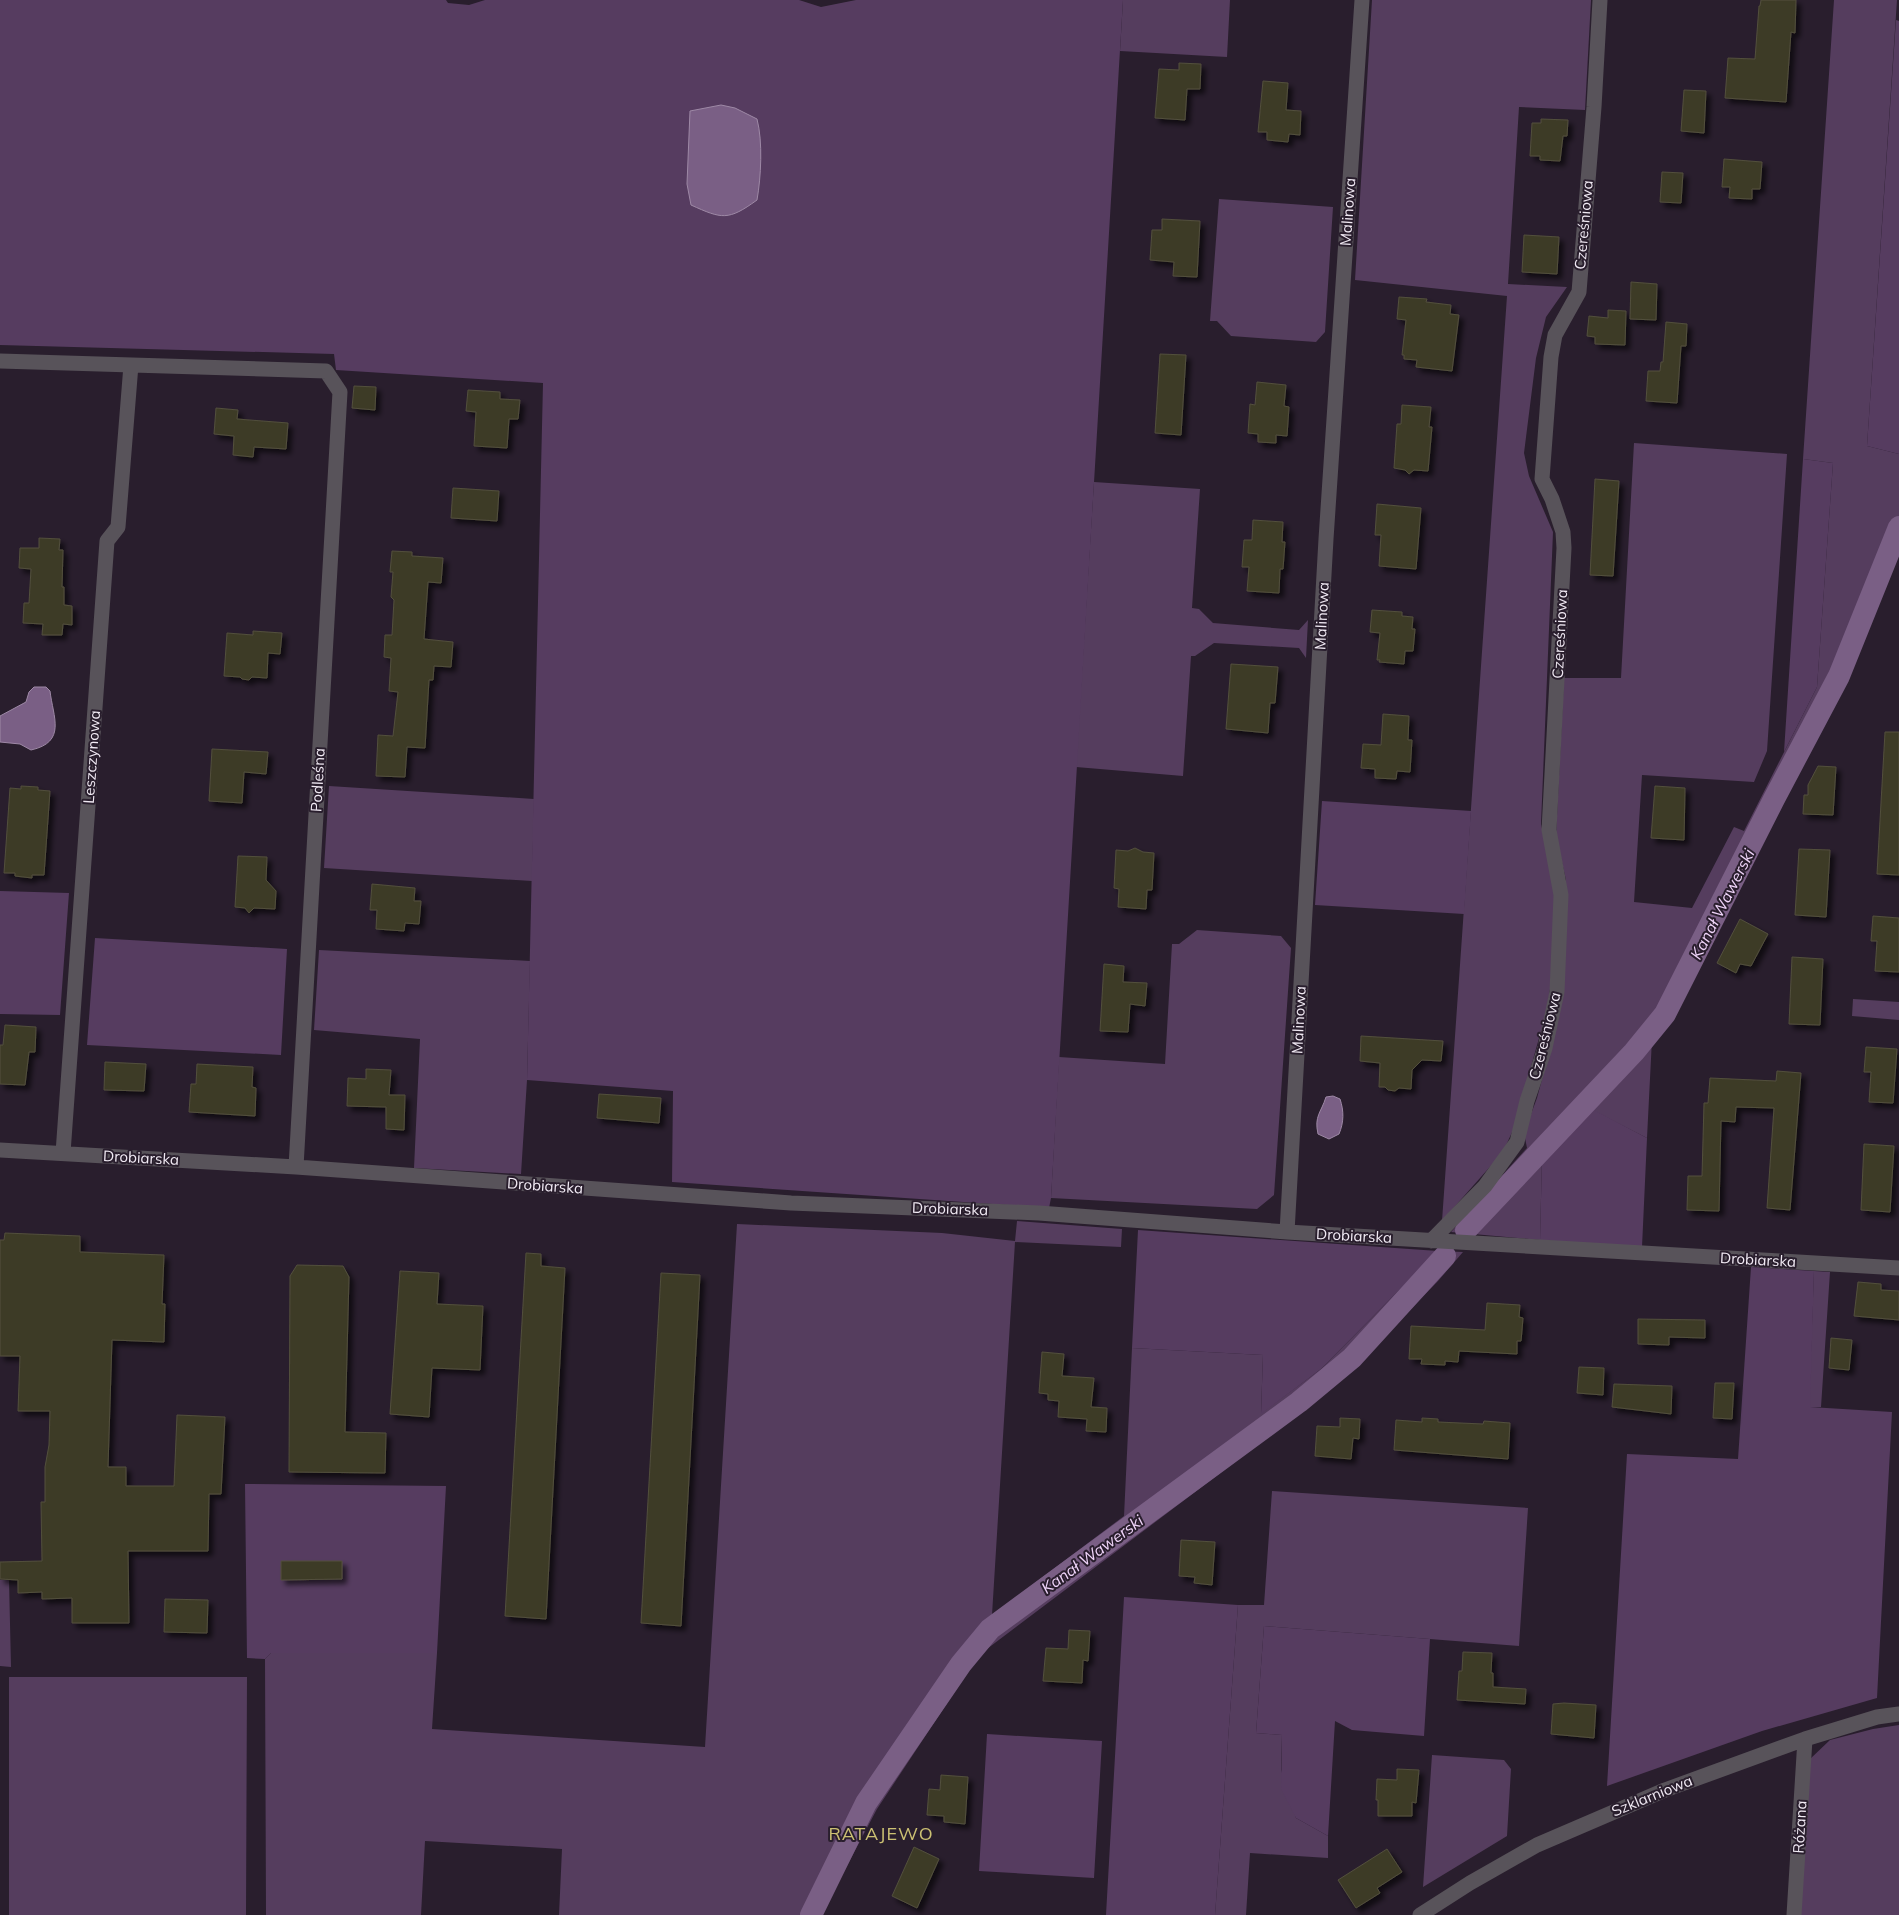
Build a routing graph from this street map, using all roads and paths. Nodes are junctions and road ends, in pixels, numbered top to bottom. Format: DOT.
graph roads {
  1 [pos="1362,0"];
  2 [pos="1600,0"];
  3 [pos="0,361"];
  4 [pos="131,365"];
  5 [pos="0,1150"];
  6 [pos="63,1153"];
  7 [pos="296,1168"];
  8 [pos="1287,1232"];
  9 [pos="1431,1241"];
  10 [pos="1899,1268"];
  11 [pos="1899,1714"];
  12 [pos="1805,1739"];
  13 [pos="1420,1915"];
  14 [pos="1794,1915"];
  1 -- 8 [label="street, Malinowa"];
  2 -- 9 [label="street, Czereśniowa"];
  3 -- 4 [label="street"];
  4 -- 6 [label="street, Leszczynowa"];
  4 -- 7 [label="street, Podleśna"];
  5 -- 6 [label="street, Drobiarska"];
  6 -- 7 [label="street, Drobiarska"];
  7 -- 8 [label="street, Drobiarska"];
  8 -- 9 [label="street, Drobiarska"];
  9 -- 10 [label="street, Drobiarska"];
  11 -- 12 [label="street, Szklarniowa"];
  12 -- 13 [label="street, Szklarniowa"];
  12 -- 14 [label="street, Różana"];
}
